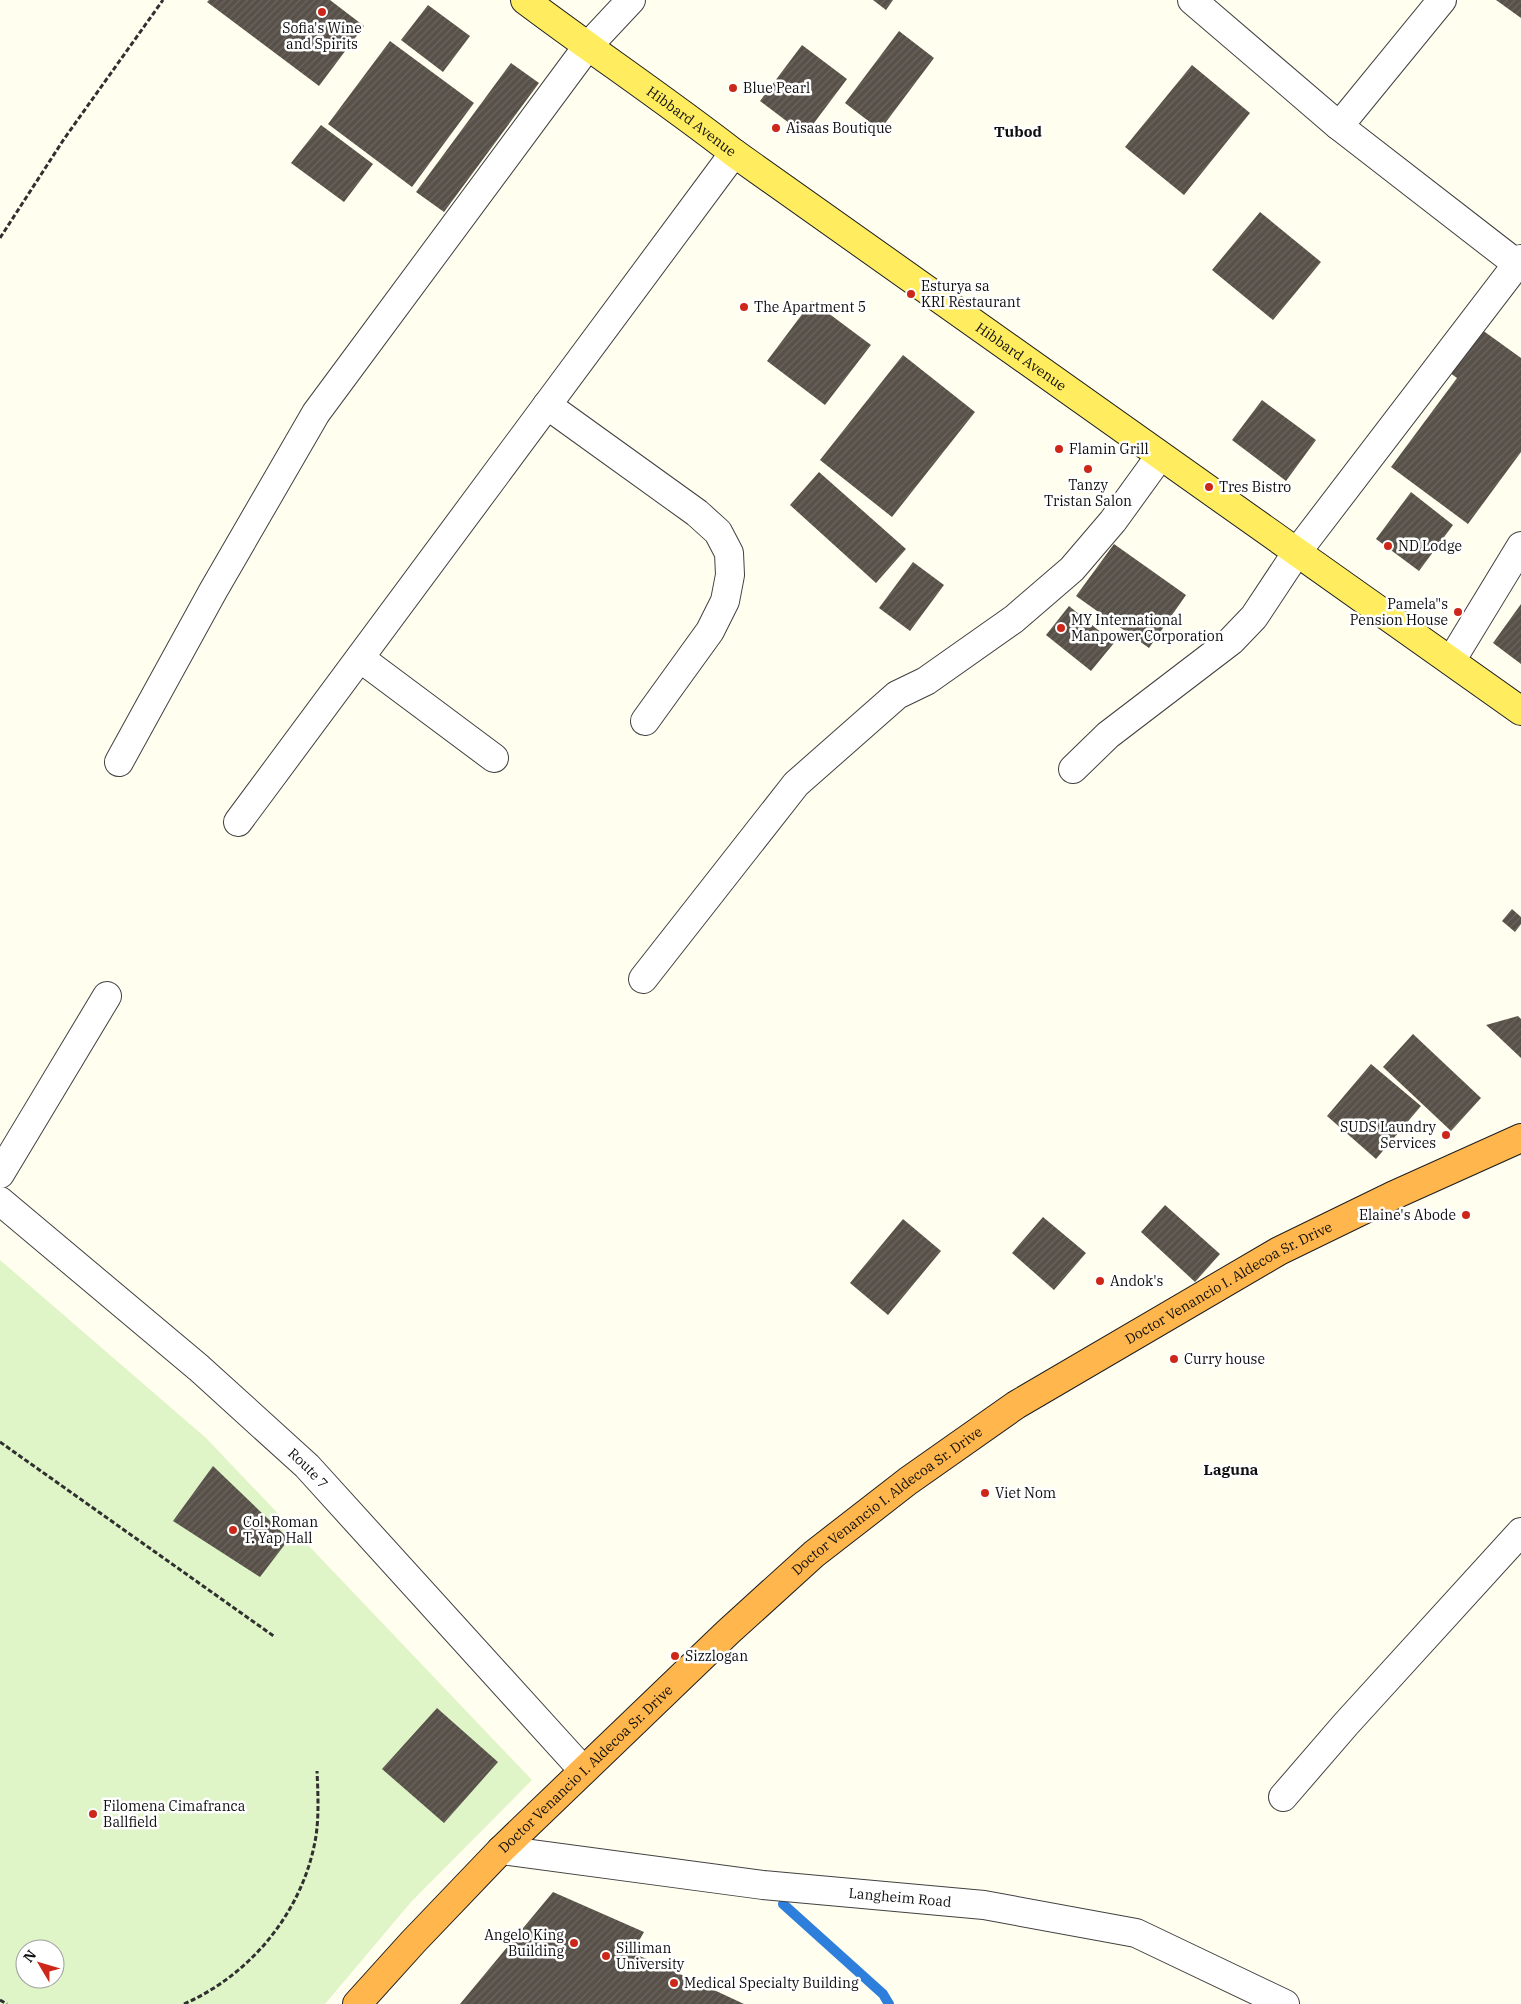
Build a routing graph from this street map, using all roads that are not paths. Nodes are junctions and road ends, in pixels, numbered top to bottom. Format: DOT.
graph roads {
  1 [pos="525,0"];
  2 [pos="630,0"];
  3 [pos="1192,0"];
  4 [pos="1442,0"];
  5 [pos="587,47"];
  6 [pos="1339,126"];
  7 [pos="734,153"];
  8 [pos="1519,262"];
  9 [pos="547,405"];
  10 [pos="1160,456"];
  11 [pos="1521,546"];
  12 [pos="1297,552"];
  13 [pos="360,658"];
  14 [pos="1451,661"];
  15 [pos="1521,711"];
  16 [pos="645,721"];
  17 [pos="494,758"];
  18 [pos="118,762"];
  19 [pos="1073,770"];
  20 [pos="238,822"];
  21 [pos="642,979"];
  22 [pos="107,996"];
  23 [pos="1521,1138"];
  24 [pos="0,1174"];
  25 [pos="0,1201"];
  26 [pos="1521,1532"];
  27 [pos="583,1770"];
  28 [pos="1284,1797"];
  29 [pos="501,1850"];
  30 [pos="357,2004"];
  31 [pos="1285,2004"];
  1 -- 5 [label="main road, Hibbard Avenue"];
  2 -- 5 [label="street"];
  3 -- 6 [label="street"];
  4 -- 6 [label="street"];
  5 -- 7 [label="main road, Hibbard Avenue"];
  5 -- 18 [label="street"];
  6 -- 8 [label="street"];
  7 -- 9 [label="street"];
  7 -- 10 [label="main road, Hibbard Avenue"];
  8 -- 12 [label="street"];
  9 -- 13 [label="street"];
  9 -- 16 [label="street"];
  10 -- 12 [label="main road, Hibbard Avenue"];
  10 -- 21 [label="street"];
  11 -- 14 [label="street"];
  12 -- 14 [label="main road, Hibbard Avenue"];
  12 -- 19 [label="street"];
  13 -- 17 [label="street"];
  13 -- 20 [label="street"];
  14 -- 15 [label="main road, Hibbard Avenue"];
  22 -- 24 [label="street"];
  23 -- 27 [label="highway, Doctor Venancio I. Aldecoa Sr. Drive"];
  25 -- 27 [label="street, Route 7"];
  26 -- 28 [label="street"];
  27 -- 29 [label="highway, Doctor Venancio I. Aldecoa Sr. Drive"];
  29 -- 30 [label="highway, Doctor Venancio I. Aldecoa Sr. Drive"];
  29 -- 31 [label="street, Langheim Road"];
}
